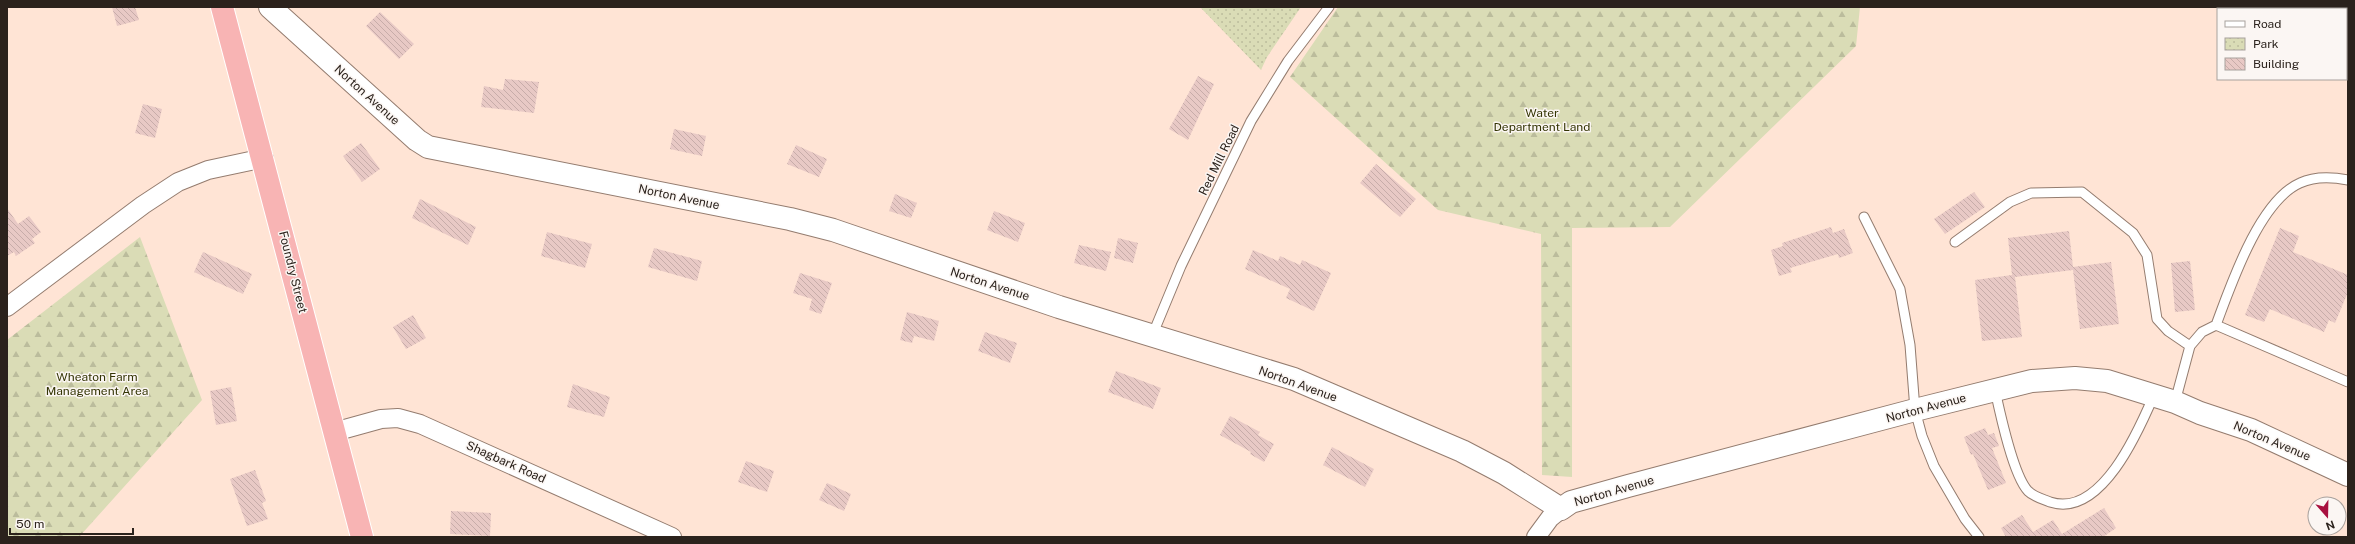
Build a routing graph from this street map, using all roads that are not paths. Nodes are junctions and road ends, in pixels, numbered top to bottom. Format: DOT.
graph roads {
  1 [pos="222,7"];
  2 [pos="270,7"];
  3 [pos="1329,7"];
  4 [pos="264,158"];
  5 [pos="2348,180"];
  6 [pos="1864,217"];
  7 [pos="1955,242"];
  8 [pos="7,307"];
  9 [pos="2216,325"];
  10 [pos="1152,336"];
  11 [pos="2190,346"];
  12 [pos="2348,382"];
  13 [pos="1995,390"];
  14 [pos="2154,395"];
  15 [pos="2175,402"];
  16 [pos="1915,410"];
  17 [pos="334,432"];
  18 [pos="2348,475"];
  19 [pos="1561,509"];
  20 [pos="362,537"];
  21 [pos="672,537"];
  22 [pos="1536,537"];
  23 [pos="1979,537"];
  1 -- 4 [label="highway, Foundry Street"];
  2 -- 10 [label="street, Norton Avenue"];
  3 -- 10 [label="lane, Red Mill Road"];
  4 -- 8 [label="street"];
  4 -- 17 [label="highway, Foundry Street"];
  5 -- 9 [label="lane"];
  6 -- 16 [label="lane"];
  7 -- 11 [label="lane"];
  9 -- 11 [label="lane"];
  9 -- 12 [label="lane"];
  10 -- 19 [label="street, Norton Avenue"];
  11 -- 15 [label="lane"];
  13 -- 14 [label="street, Norton Avenue"];
  13 -- 14 [label="lane"];
  13 -- 16 [label="street, Norton Avenue"];
  14 -- 15 [label="street, Norton Avenue"];
  15 -- 18 [label="street, Norton Avenue"];
  16 -- 19 [label="street, Norton Avenue"];
  16 -- 23 [label="lane"];
  17 -- 20 [label="highway, Foundry Street"];
  17 -- 21 [label="street, Shagbark Road"];
  19 -- 22 [label="street"];
}
